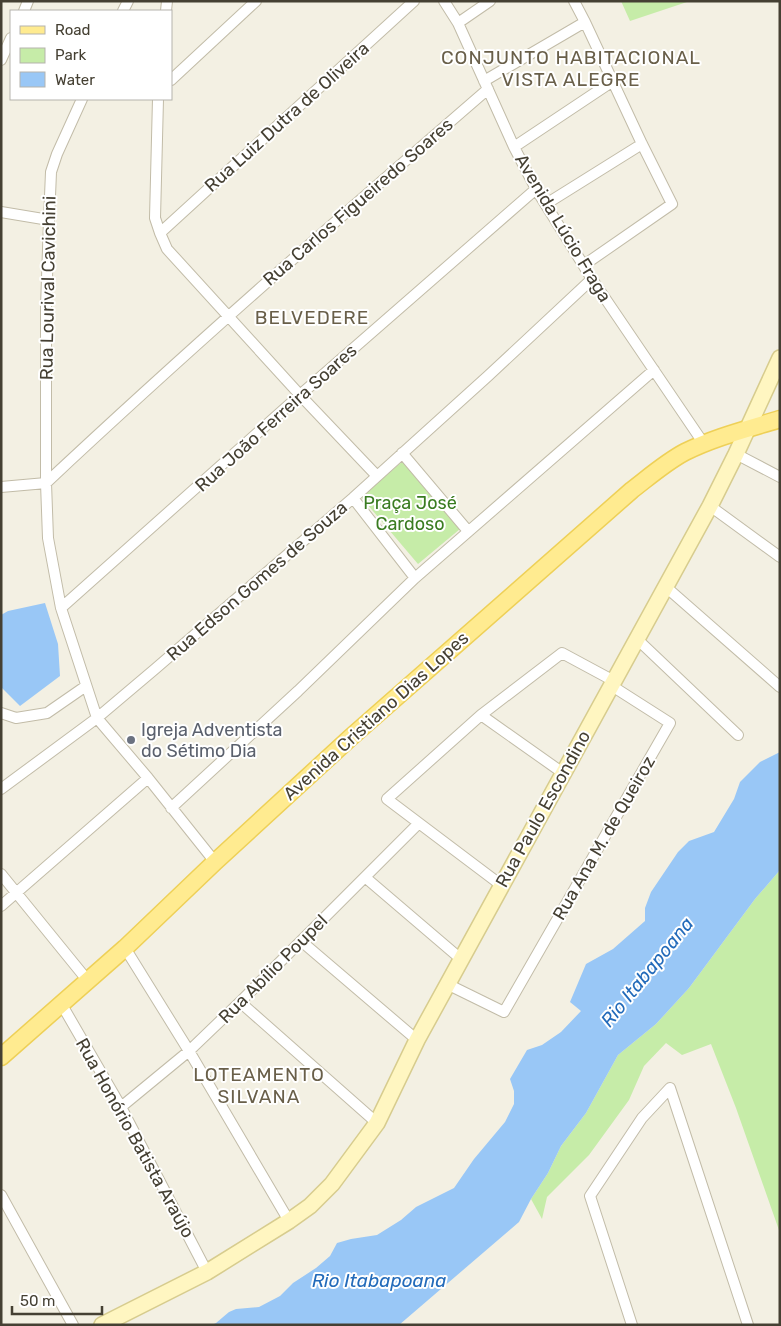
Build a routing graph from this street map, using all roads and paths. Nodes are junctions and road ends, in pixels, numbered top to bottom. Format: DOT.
graph roads {
  1 [pos="256,1"];
  2 [pos="414,1"];
  3 [pos="444,1"];
  4 [pos="490,1"];
  5 [pos="574,1"];
  6 [pos="585,22"];
  7 [pos="458,23"];
  8 [pos="10,40"];
  9 [pos="1,60"];
  10 [pos="172,79"];
  11 [pos="613,81"];
  12 [pos="486,85"];
  13 [pos="82,100"];
  14 [pos="158,100"];
  15 [pos="642,144"];
  16 [pos="514,147"];
  17 [pos="536,189"];
  18 [pos="546,204"];
  19 [pos="1,212"];
  20 [pos="49,220"];
  21 [pos="160,233"];
  22 [pos="584,265"];
  23 [pos="592,279"];
  24 [pos="229,315"];
  25 [pos="780,358"];
  26 [pos="654,370"];
  27 [pos="300,395"];
  28 [pos="780,419"];
  29 [pos="748,429"];
  30 [pos="704,444"];
  31 [pos="402,453"];
  32 [pos="736,454"];
  33 [pos="377,476"];
  34 [pos="780,478"];
  35 [pos="46,483"];
  36 [pos="1,487"];
  37 [pos="353,498"];
  38 [pos="710,506"];
  39 [pos="468,531"];
  40 [pos="780,557"];
  41 [pos="415,578"];
  42 [pos="666,587"];
  43 [pos="61,608"];
  44 [pos="637,639"];
  45 [pos="613,684"];
  46 [pos="86,686"];
  47 [pos="780,687"];
  48 [pos="1,713"];
  49 [pos="481,715"];
  50 [pos="97,718"];
  51 [pos="738,735"];
  52 [pos="563,773"];
  53 [pos="148,778"];
  54 [pos="1,789"];
  55 [pos="171,808"];
  56 [pos="418,824"];
  57 [pos="215,862"];
  58 [pos="1,874"];
  59 [pos="366,878"];
  60 [pos="501,885"];
  61 [pos="16,893"];
  62 [pos="1,906"];
  63 [pos="301,941"];
  64 [pos="125,948"];
  65 [pos="462,960"];
  66 [pos="88,981"];
  67 [pos="449,984"];
  68 [pos="240,1002"];
  69 [pos="62,1005"];
  70 [pos="417,1040"];
  71 [pos="189,1051"];
  72 [pos="1,1057"];
  73 [pos="121,1107"];
  74 [pos="378,1123"];
  75 [pos="1,1195"];
  76 [pos="289,1221"];
  77 [pos="207,1272"];
  78 [pos="73,1325"];
  79 [pos="102,1325"];
  80 [pos="632,1325"];
  81 [pos="748,1325"];
  1 -- 10 [label="street"];
  2 -- 21 [label="street, Rua Luiz Dutra de Oliveira"];
  3 -- 7 [label="street, Avenida Lúcio Fraga"];
  4 -- 7 [label="street"];
  5 -- 6 [label="street"];
  6 -- 11 [label="street"];
  6 -- 12 [label="street, Rua Carlos Figueiredo Soares"];
  7 -- 12 [label="street, Avenida Lúcio Fraga"];
  8 -- 9 [label="street"];
  11 -- 15 [label="street"];
  11 -- 16 [label="street"];
  12 -- 16 [label="street, Avenida Lúcio Fraga"];
  12 -- 24 [label="street, Rua Carlos Figueiredo Soares"];
  13 -- 20 [label="street, Rua Lourival Cavichini"];
  14 -- 21 [label="street"];
  15 -- 18 [label="street"];
  15 -- 22 [label="street"];
  16 -- 17 [label="street, Avenida Lúcio Fraga"];
  17 -- 18 [label="street, Avenida Lúcio Fraga"];
  17 -- 27 [label="street, Rua João Ferreira Soares"];
  18 -- 22 [label="street, Avenida Lúcio Fraga"];
  19 -- 20 [label="street"];
  20 -- 35 [label="street, Rua Lourival Cavichini"];
  21 -- 24 [label="street"];
  22 -- 23 [label="street, Avenida Lúcio Fraga"];
  23 -- 26 [label="street, Avenida Lúcio Fraga"];
  23 -- 31 [label="street, Rua Edson Gomes de Souza"];
  24 -- 27 [label="street"];
  24 -- 35 [label="street, Rua Carlos Figueiredo Soares"];
  25 -- 29 [label="main road, Rua Paulo Escondino"];
  26 -- 30 [label="street, Avenida Lúcio Fraga"];
  26 -- 39 [label="street"];
  27 -- 33 [label="street"];
  27 -- 43 [label="street, Rua João Ferreira Soares"];
  28 -- 29 [label="main road, Avenida Cristiano Dias Lopes"];
  29 -- 30 [label="main road, Avenida Cristiano Dias Lopes"];
  29 -- 32 [label="main road, Rua Paulo Escondino"];
  30 -- 57 [label="main road, Avenida Cristiano Dias Lopes"];
  31 -- 33 [label="street, Rua Edson Gomes de Souza"];
  31 -- 39 [label="street"];
  32 -- 34 [label="street"];
  32 -- 38 [label="main road, Rua Paulo Escondino"];
  33 -- 37 [label="street, Rua Edson Gomes de Souza"];
  35 -- 36 [label="street"];
  35 -- 43 [label="street, Rua Lourival Cavichini"];
  37 -- 41 [label="street"];
  37 -- 50 [label="street, Rua Edson Gomes de Souza"];
  38 -- 40 [label="street"];
  38 -- 42 [label="main road, Rua Paulo Escondino"];
  39 -- 41 [label="street"];
  41 -- 55 [label="street"];
  42 -- 44 [label="main road, Rua Paulo Escondino"];
  42 -- 47 [label="street"];
  43 -- 46 [label="street, Rua Lourival Cavichini"];
  44 -- 45 [label="main road, Rua Paulo Escondino"];
  44 -- 51 [label="street"];
  45 -- 49 [label="street"];
  45 -- 52 [label="main road, Rua Paulo Escondino"];
  45 -- 67 [label="street, Rua Ana M. de Queiroz"];
  46 -- 48 [label="street"];
  46 -- 50 [label="street, Rua Lourival Cavichini"];
  49 -- 52 [label="street"];
  49 -- 56 [label="street"];
  50 -- 53 [label="street"];
  50 -- 54 [label="street, Rua Edson Gomes de Souza"];
  52 -- 60 [label="main road, Rua Paulo Escondino"];
  53 -- 55 [label="street"];
  53 -- 61 [label="street"];
  55 -- 57 [label="street"];
  56 -- 59 [label="street, Rua Abílio Poupel"];
  56 -- 60 [label="street"];
  57 -- 64 [label="main road, Avenida Cristiano Dias Lopes"];
  58 -- 61 [label="street"];
  59 -- 63 [label="street, Rua Abílio Poupel"];
  59 -- 65 [label="street"];
  60 -- 65 [label="main road, Rua Paulo Escondino"];
  61 -- 62 [label="street"];
  61 -- 66 [label="street"];
  63 -- 68 [label="street, Rua Abílio Poupel"];
  63 -- 70 [label="street"];
  64 -- 66 [label="main road, Avenida Cristiano Dias Lopes"];
  64 -- 71 [label="street"];
  65 -- 67 [label="main road, Rua Paulo Escondino"];
  66 -- 69 [label="main road, Avenida Cristiano Dias Lopes"];
  67 -- 70 [label="main road, Rua Paulo Escondino"];
  68 -- 71 [label="street, Rua Abílio Poupel"];
  68 -- 74 [label="street"];
  69 -- 72 [label="main road, Avenida Cristiano Dias Lopes"];
  69 -- 73 [label="street, Rua Honório Batista Araújo"];
  70 -- 74 [label="main road, Rua Paulo Escondino"];
  71 -- 73 [label="street, Rua Abílio Poupel"];
  71 -- 76 [label="street"];
  73 -- 77 [label="street, Rua Honório Batista Araújo"];
  74 -- 76 [label="main road, Rua Paulo Escondino"];
  75 -- 78 [label="street"];
  76 -- 77 [label="main road, Rua Paulo Escondino"];
  77 -- 79 [label="main road, Rua Paulo Escondino"];
  80 -- 81 [label="street"];
}
